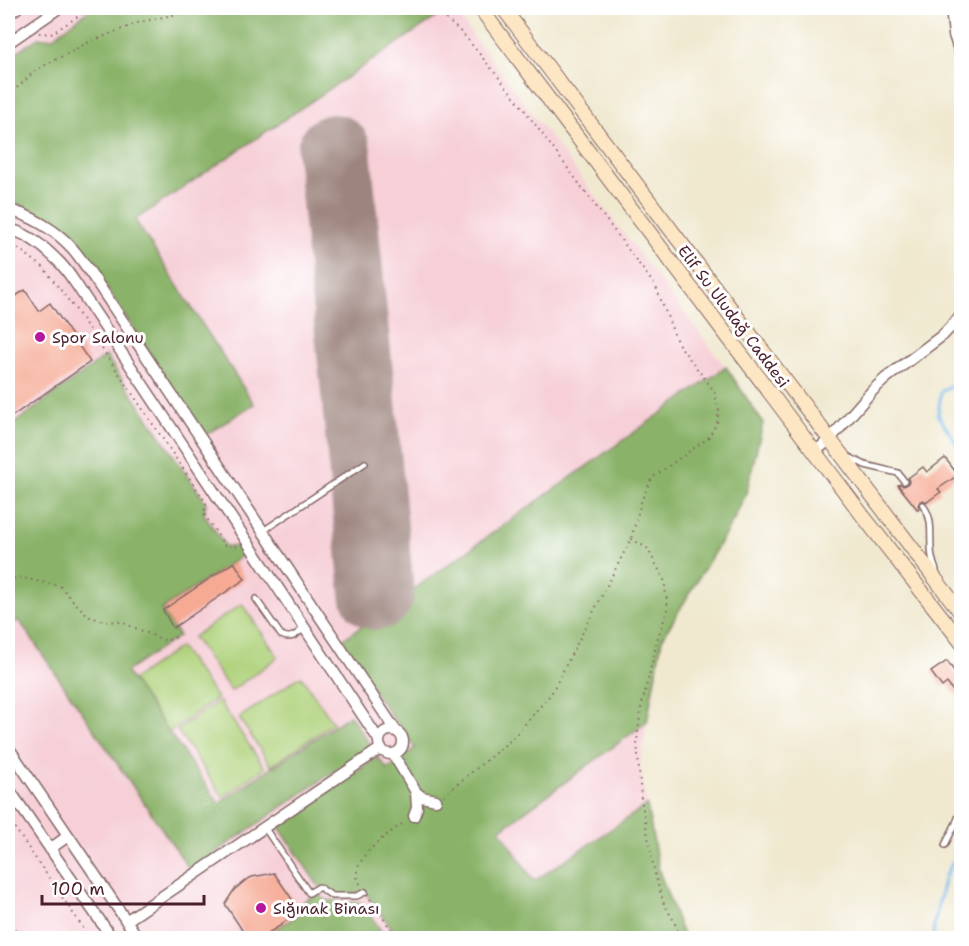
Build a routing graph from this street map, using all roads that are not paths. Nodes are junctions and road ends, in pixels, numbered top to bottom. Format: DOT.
graph roads {
  1 [pos="17,8"];
  2 [pos="59,8"];
  3 [pos="480,8"];
  4 [pos="502,8"];
  5 [pos="951,8"];
  6 [pos="8,14"];
  7 [pos="8,43"];
  8 [pos="962,58"];
  9 [pos="8,210"];
  10 [pos="8,229"];
  11 [pos="962,315"];
  12 [pos="830,439"];
  13 [pos="816,451"];
  14 [pos="840,452"];
  15 [pos="365,463"];
  16 [pos="904,481"];
  17 [pos="923,505"];
  18 [pos="263,531"];
  19 [pos="247,542"];
  20 [pos="941,586"];
  21 [pos="256,599"];
  22 [pos="962,614"];
  23 [pos="320,617"];
  24 [pos="304,628"];
  25 [pos="962,643"];
  26 [pos="396,731"];
  27 [pos="379,744"];
  28 [pos="8,747"];
  29 [pos="393,754"];
  30 [pos="8,788"];
  31 [pos="416,792"];
  32 [pos="436,800"];
  33 [pos="962,808"];
  34 [pos="414,816"];
  35 [pos="264,827"];
  36 [pos="68,836"];
  37 [pos="945,845"];
  38 [pos="50,849"];
  39 [pos="364,892"];
  40 [pos="126,921"];
  41 [pos="112,939"];
  42 [pos="138,939"];
  1 -- 6 [label="street"];
  2 -- 7 [label="street"];
  3 -- 13 [label="main road, Elif Su Uludağ Caddesi"];
  4 -- 12 [label="main road, Elif Su Uludağ Caddesi"];
  5 -- 8 [label="street"];
  9 -- 18 [label="street"];
  10 -- 19 [label="street"];
  11 -- 12 [label="street"];
  12 -- 13 [label="street"];
  12 -- 14 [label="main road, Elif Su Uludağ Caddesi"];
  13 -- 25 [label="main road, Elif Su Uludağ Caddesi"];
  14 -- 16 [label="lane"];
  14 -- 20 [label="main road, Elif Su Uludağ Caddesi"];
  15 -- 18 [label="lane"];
  17 -- 20 [label="lane"];
  18 -- 19 [label="street"];
  18 -- 23 [label="street"];
  19 -- 24 [label="street"];
  20 -- 22 [label="main road, Elif Su Uludağ Caddesi"];
  21 -- 24 [label="lane"];
  23 -- 24 [label="street"];
  23 -- 26 [label="street"];
  24 -- 27 [label="street"];
  26 -- 27 [label="street"];
  26 -- 29 [label="street"];
  27 -- 29 [label="street"];
  27 -- 35 [label="street"];
  28 -- 36 [label="street"];
  29 -- 31 [label="street"];
  30 -- 38 [label="street"];
  31 -- 32 [label="street"];
  31 -- 34 [label="street"];
  33 -- 37 [label="lane"];
  35 -- 39 [label="lane"];
  35 -- 40 [label="street"];
  36 -- 38 [label="street"];
  36 -- 40 [label="street"];
  38 -- 41 [label="street"];
  40 -- 42 [label="street"];
}
